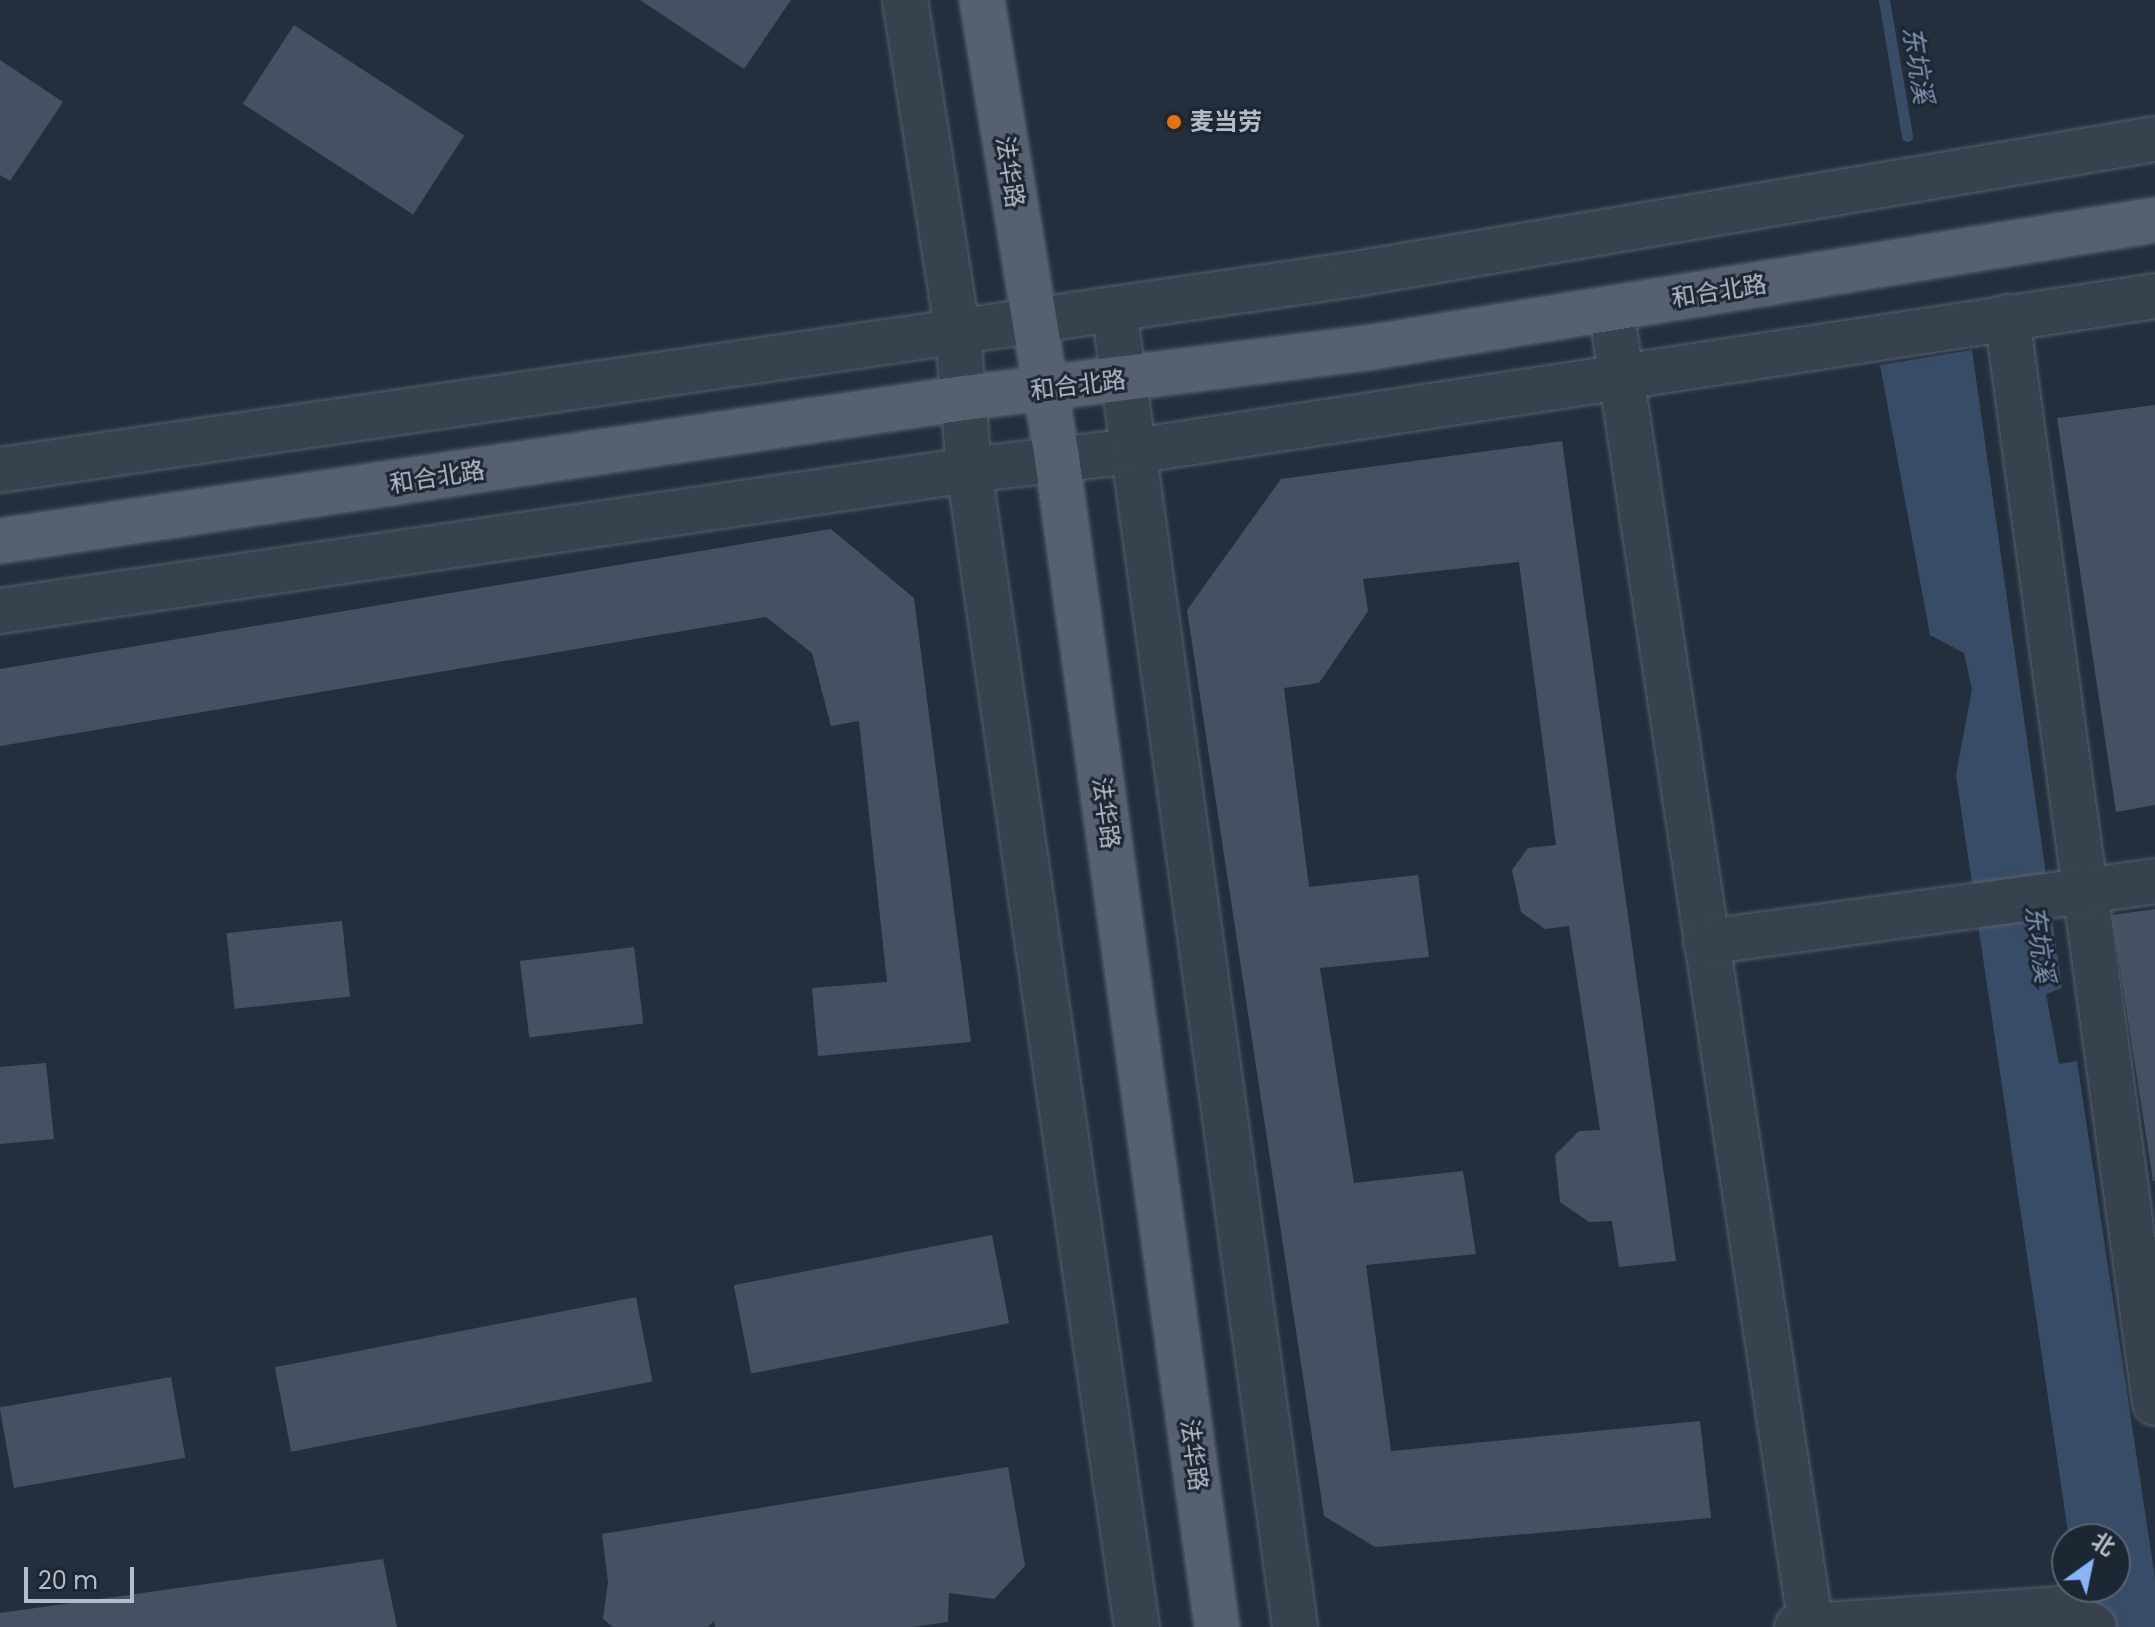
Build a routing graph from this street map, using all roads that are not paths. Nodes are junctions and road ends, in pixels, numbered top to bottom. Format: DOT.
graph roads {
  1 [pos="905,0"];
  2 [pos="982,0"];
  3 [pos="2155,139"];
  4 [pos="2155,220"];
  5 [pos="2155,296"];
  6 [pos="1114,309"];
  7 [pos="1611,309"];
  8 [pos="2007,317"];
  9 [pos="1034,321"];
  10 [pos="958,333"];
  11 [pos="1620,376"];
  12 [pos="1124,379"];
  13 [pos="1045,390"];
  14 [pos="964,398"];
  15 [pos="1134,451"];
  16 [pos="1057,458"];
  17 [pos="0,470"];
  18 [pos="969,470"];
  19 [pos="0,541"];
  20 [pos="0,611"];
  21 [pos="2155,881"];
  22 [pos="2074,893"];
  23 [pos="1706,942"];
  24 [pos="2149,1312"];
  25 [pos="2155,1403"];
  26 [pos="2076,1618"];
  27 [pos="1811,1626"];
  28 [pos="1137,1627"];
  29 [pos="1217,1627"];
  30 [pos="1295,1627"];
  31 [pos="1797,1627"];
  1 -- 10 [label="street"];
  2 -- 9 [label="main road, 法华路"];
  3 -- 6 [label="street"];
  4 -- 7 [label="main road, 和合北路"];
  5 -- 8 [label="street"];
  6 -- 9 [label="street"];
  6 -- 12 [label="street"];
  7 -- 11 [label="street"];
  7 -- 12 [label="main road, 和合北路"];
  8 -- 11 [label="street"];
  8 -- 22 [label="street"];
  9 -- 10 [label="street"];
  9 -- 13 [label="main road, 法华路"];
  10 -- 14 [label="street"];
  10 -- 17 [label="street"];
  11 -- 15 [label="street"];
  11 -- 23 [label="street"];
  12 -- 13 [label="main road, 和合北路"];
  12 -- 15 [label="street"];
  13 -- 14 [label="main road, 和合北路"];
  13 -- 16 [label="main road, 法华路"];
  14 -- 18 [label="street"];
  14 -- 19 [label="main road, 和合北路"];
  15 -- 16 [label="street"];
  15 -- 30 [label="street"];
  16 -- 18 [label="street"];
  16 -- 29 [label="main road, 法华路"];
  18 -- 20 [label="street"];
  18 -- 28 [label="street"];
  21 -- 22 [label="street"];
  22 -- 23 [label="street"];
  22 -- 24 [label="street"];
  23 -- 27 [label="street"];
  24 -- 25 [label="street"];
  26 -- 27 [label="street"];
  27 -- 31 [label="street"];
}
